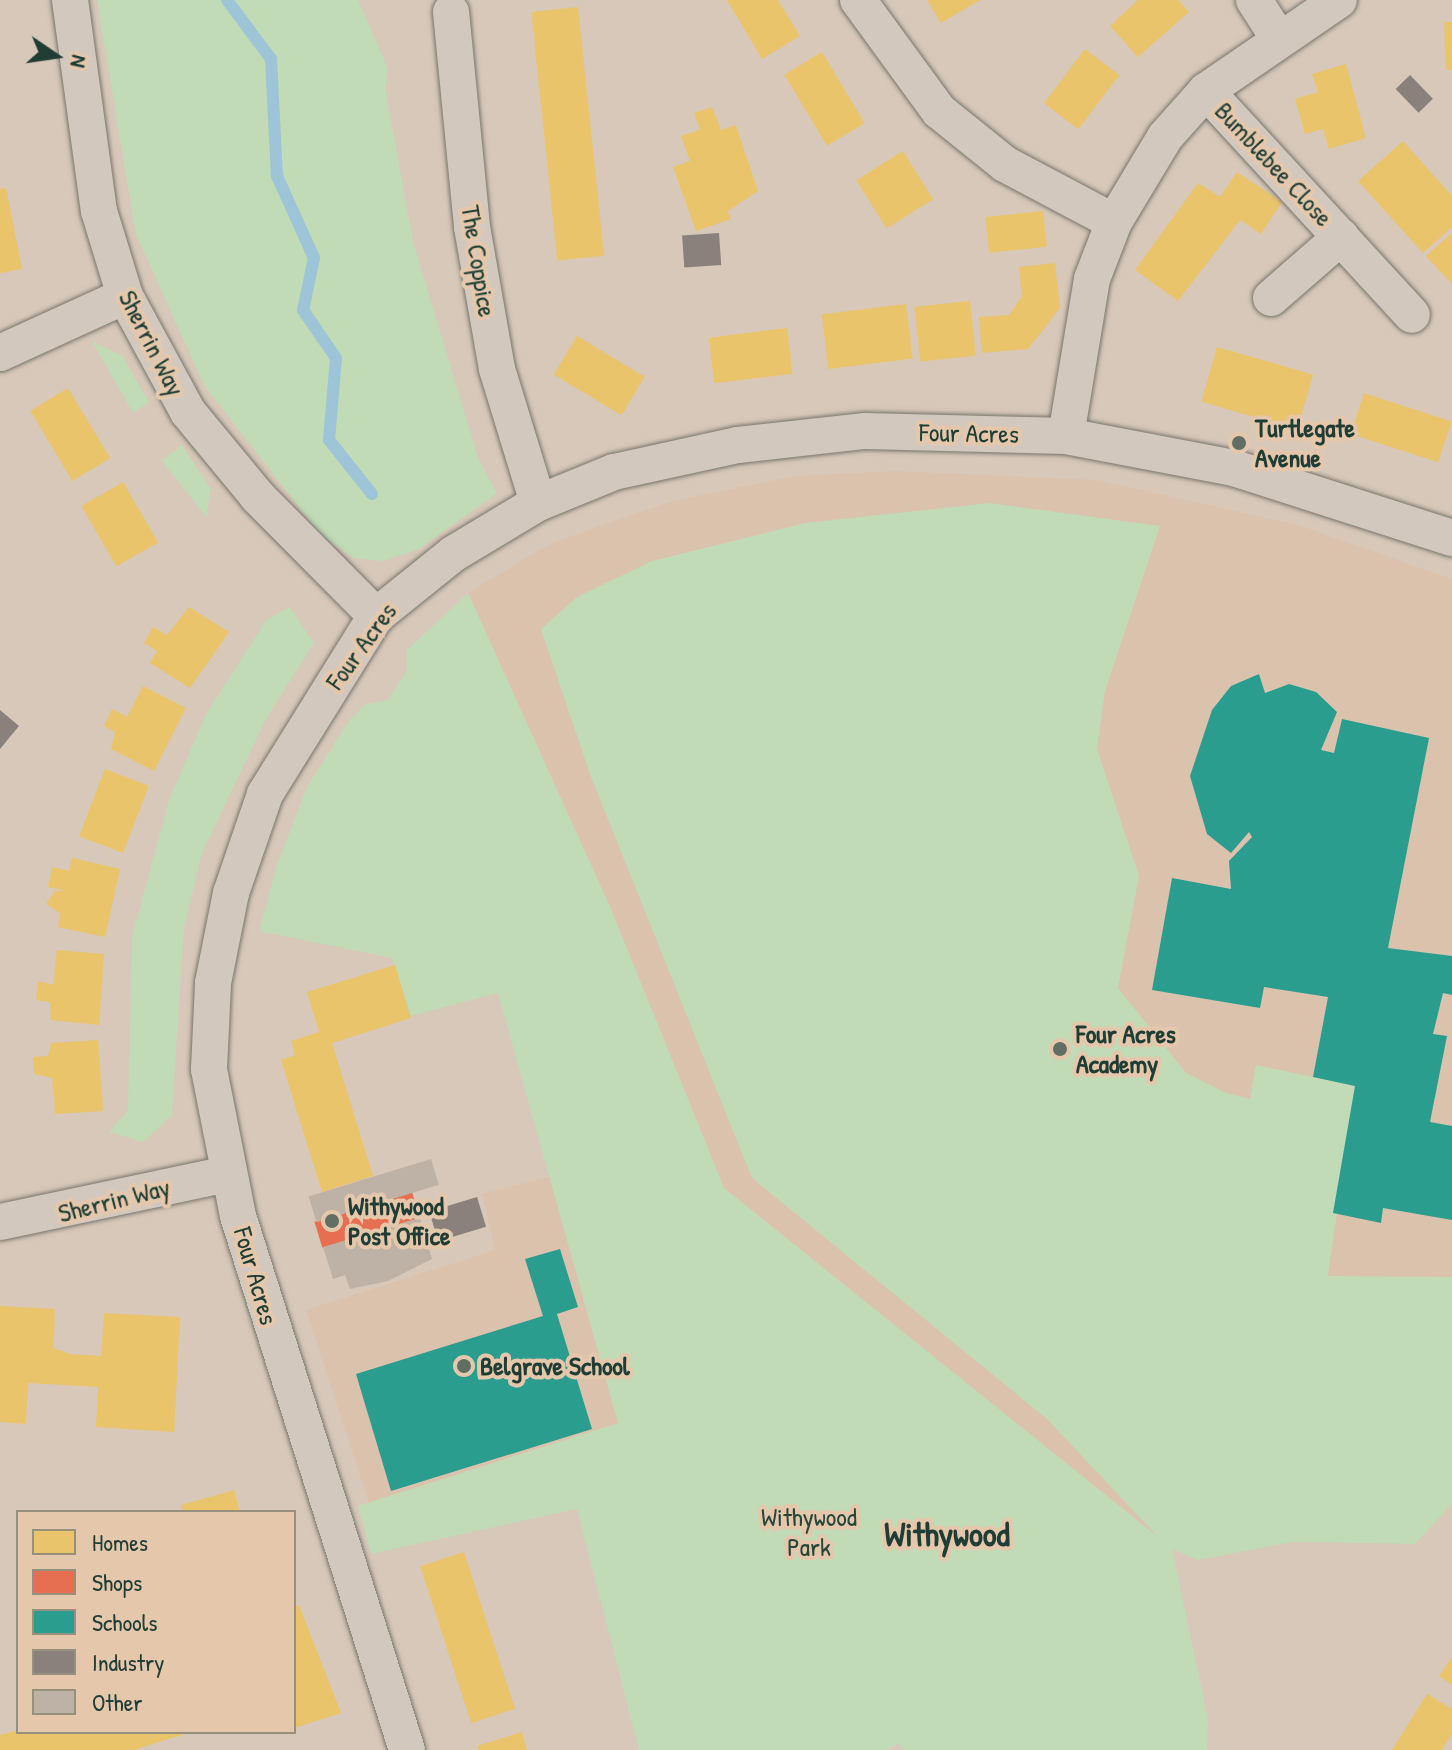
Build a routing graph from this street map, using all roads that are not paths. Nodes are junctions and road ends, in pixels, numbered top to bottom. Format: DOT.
graph roads {
  1 [pos="70,0"];
  2 [pos="858,0"];
  3 [pos="1254,0"];
  4 [pos="1339,0"];
  5 [pos="451,12"];
  6 [pos="1277,36"];
  7 [pos="1206,91"];
  8 [pos="1114,222"];
  9 [pos="1341,237"];
  10 [pos="125,296"];
  11 [pos="1271,298"];
  12 [pos="1412,315"];
  13 [pos="0,353"];
  14 [pos="1066,436"];
  15 [pos="538,503"];
  16 [pos="1452,538"];
  17 [pos="376,616"];
  18 [pos="227,1174"];
  19 [pos="0,1222"];
  20 [pos="407,1750"];
  1 -- 10 [label="street, Sherrin Way"];
  2 -- 8 [label="street"];
  3 -- 6 [label="street"];
  4 -- 6 [label="street"];
  5 -- 15 [label="street, The Coppice"];
  6 -- 7 [label="street"];
  7 -- 8 [label="street"];
  7 -- 9 [label="street, Bumblebee Close"];
  8 -- 14 [label="street"];
  9 -- 11 [label="street, Bumblebee Close"];
  9 -- 12 [label="street, Bumblebee Close"];
  10 -- 13 [label="street"];
  10 -- 17 [label="street, Sherrin Way"];
  14 -- 15 [label="street, Four Acres"];
  14 -- 16 [label="street, Four Acres"];
  15 -- 17 [label="street, Four Acres"];
  17 -- 18 [label="street, Four Acres"];
  18 -- 19 [label="street, Sherrin Way"];
  18 -- 20 [label="street, Four Acres"];
}
